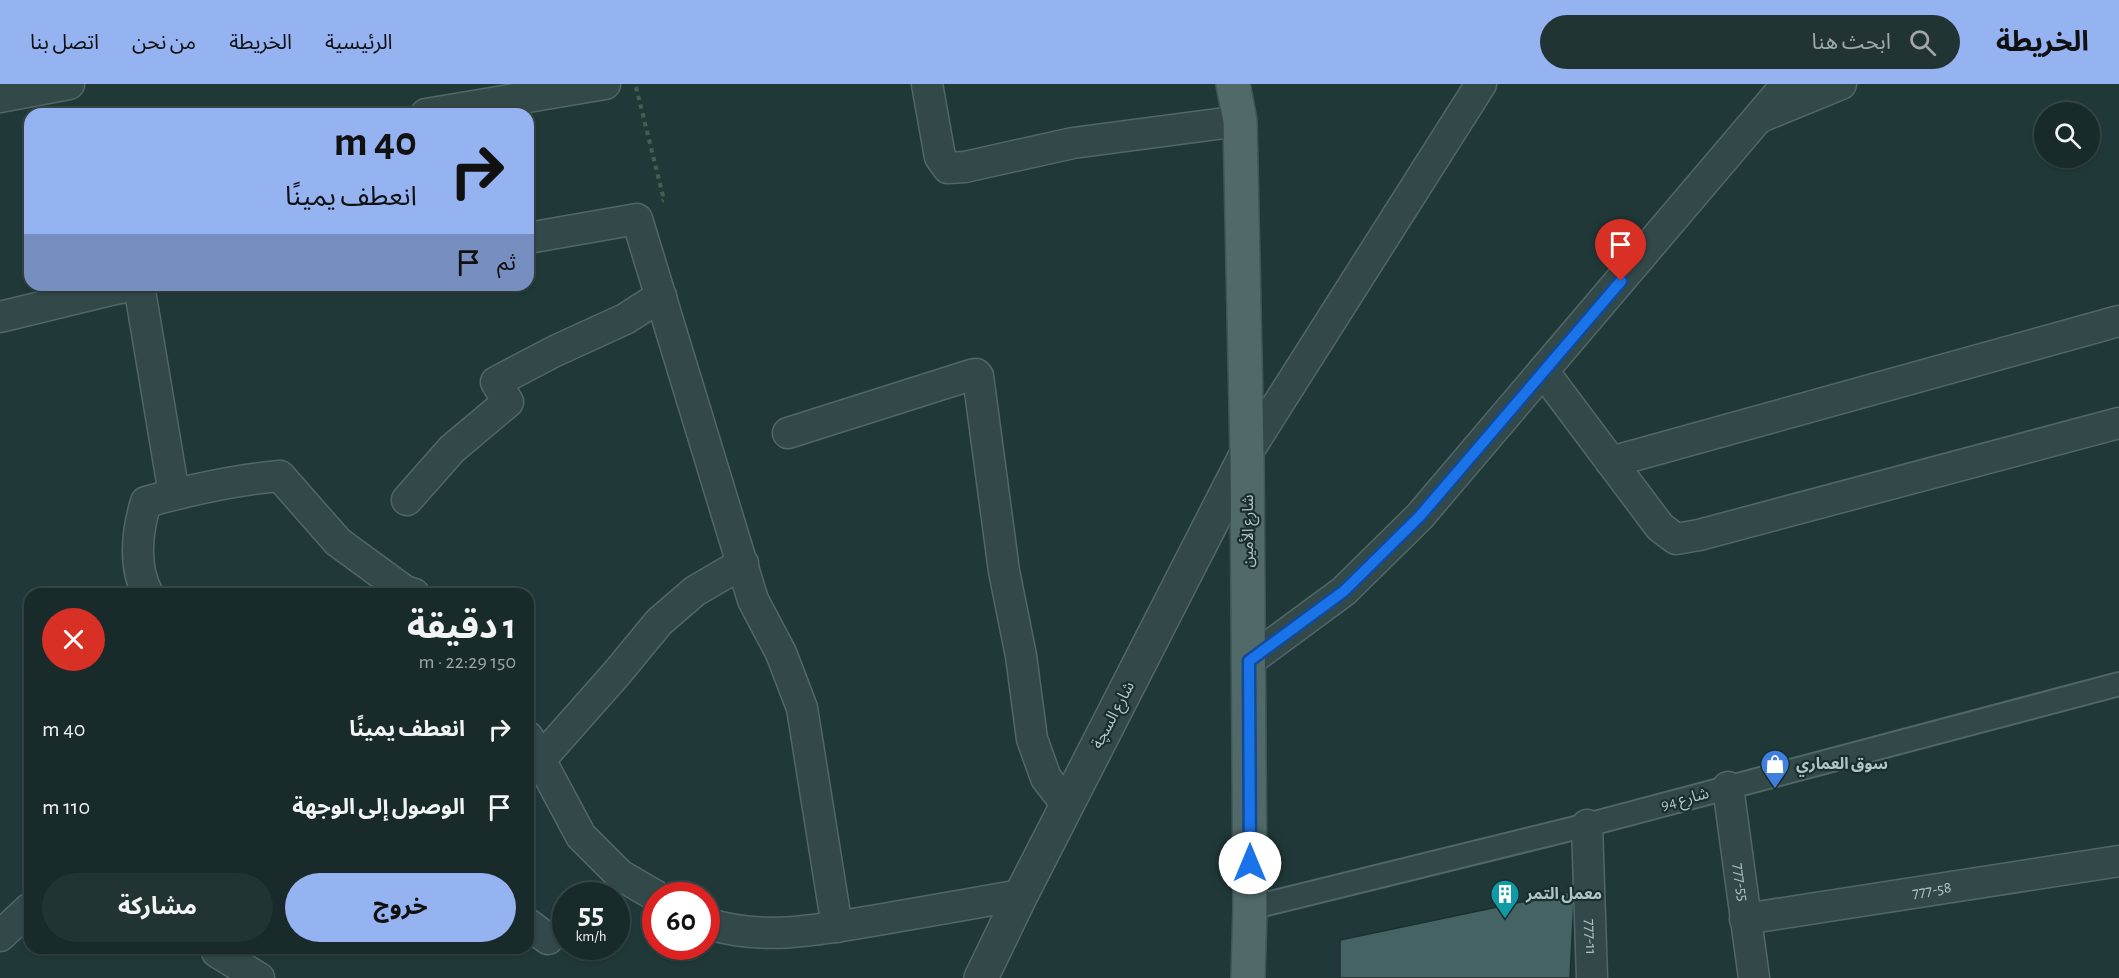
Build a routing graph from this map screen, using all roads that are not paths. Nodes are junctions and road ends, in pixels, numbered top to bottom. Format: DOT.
graph roads {
  1 [pos="69,84"];
  2 [pos="605,84"];
  3 [pos="927,84"];
  4 [pos="1233,84"];
  5 [pos="1481,84"];
  6 [pos="1787,84"];
  7 [pos="1841,84"];
  8 [pos="0,97"];
  9 [pos="462,108"];
  10 [pos="1761,117"];
  11 [pos="1240,121"];
  12 [pos="534,237"];
  13 [pos="85,291"];
  14 [pos="141,291"];
  15 [pos="661,296"];
  16 [pos="0,317"];
  17 [pos="2119,321"];
  18 [pos="1543,371"];
  19 [pos="2119,423"];
  20 [pos="788,433"];
  21 [pos="1247,453"];
  22 [pos="1611,462"];
  23 [pos="174,494"];
  24 [pos="407,500"];
  25 [pos="742,563"];
  26 [pos="144,588"];
  27 [pos="401,588"];
  28 [pos="1249,661"];
  29 [pos="2119,684"];
  30 [pos="534,748"];
  31 [pos="1728,787"];
  32 [pos="1067,805"];
  33 [pos="1587,825"];
  34 [pos="2119,861"];
  35 [pos="642,888"];
  36 [pos="1021,895"];
  37 [pos="1250,908"];
  38 [pos="24,914"];
  39 [pos="1745,919"];
  40 [pos="720,926"];
  41 [pos="837,927"];
  42 [pos="0,936"];
  43 [pos="220,954"];
  44 [pos="259,978"];
  45 [pos="981,978"];
  46 [pos="1248,978"];
  47 [pos="1592,978"];
  48 [pos="1754,978"];
  1 -- 8 [label="street"];
  2 -- 9 [label="street"];
  3 -- 11 [label="street"];
  4 -- 11 [label="main road, شارع الأمين"];
  5 -- 21 [label="street"];
  6 -- 10 [label="street"];
  7 -- 10 [label="street"];
  10 -- 18 [label="street"];
  11 -- 21 [label="main road, شارع الأمين"];
  12 -- 15 [label="street"];
  13 -- 16 [label="street"];
  14 -- 23 [label="street"];
  15 -- 24 [label="street"];
  15 -- 25 [label="street"];
  17 -- 22 [label="street"];
  18 -- 22 [label="street"];
  18 -- 28 [label="street"];
  19 -- 22 [label="street"];
  20 -- 32 [label="street"];
  21 -- 28 [label="main road, شارع الأمين"];
  21 -- 32 [label="street, شارع السچة"];
  23 -- 26 [label="street"];
  23 -- 27 [label="street"];
  25 -- 30 [label="street"];
  25 -- 41 [label="street"];
  28 -- 37 [label="main road, شارع الأمين"];
  29 -- 31 [label="street, شارع 94"];
  30 -- 35 [label="street"];
  31 -- 33 [label="street, شارع 94"];
  31 -- 39 [label="street, 777-55"];
  32 -- 36 [label="street, شارع السچة"];
  33 -- 37 [label="street, شارع 94"];
  33 -- 47 [label="street, 777-11"];
  34 -- 39 [label="street, 777-58"];
  36 -- 41 [label="street"];
  36 -- 45 [label="street, شارع السچة"];
  37 -- 46 [label="main road, شارع الأمين"];
  38 -- 42 [label="street"];
  39 -- 48 [label="street, 777-55"];
  40 -- 41 [label="street"];
  43 -- 44 [label="street"];
}
